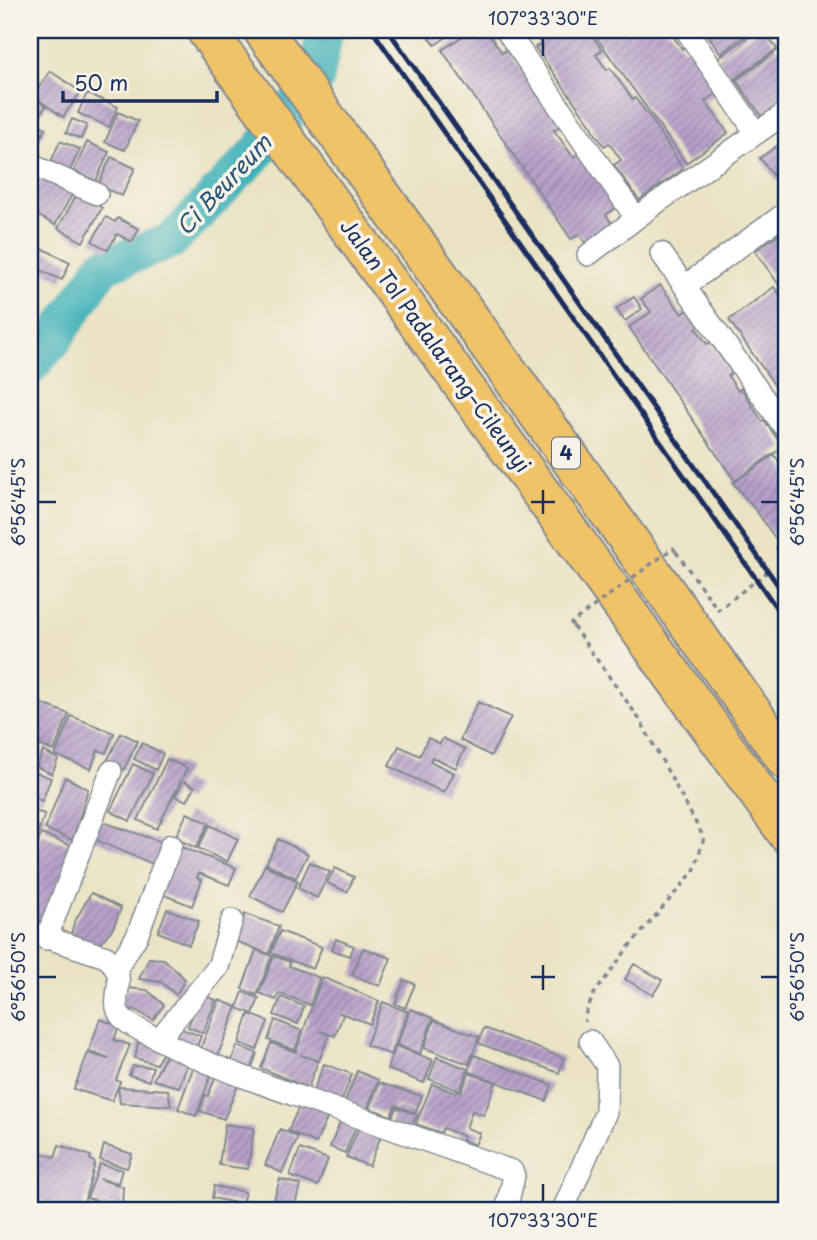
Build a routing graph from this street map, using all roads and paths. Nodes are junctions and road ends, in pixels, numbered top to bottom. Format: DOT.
graph roads {
  1 [pos="263,30"];
  2 [pos="506,30"];
  3 [pos="686,30"];
  4 [pos="215,42"];
  5 [pos="787,112"];
  6 [pos="756,133"];
  7 [pos="30,161"];
  8 [pos="97,194"];
  9 [pos="787,212"];
  10 [pos="636,218"];
  11 [pos="661,253"];
  12 [pos="588,255"];
  13 [pos="685,286"];
  14 [pos="787,431"];
  15 [pos="771,569"];
  16 [pos="787,761"];
  17 [pos="111,771"];
  18 [pos="787,833"];
  19 [pos="171,845"];
  20 [pos="233,920"];
  21 [pos="38,936"];
  22 [pos="117,968"];
  23 [pos="159,1039"];
  24 [pos="590,1041"];
  25 [pos="506,1210"];
  26 [pos="563,1210"];
  1 -- 16 [label="highway, Jalan Tol Padalarang–Cileunyi / 4"];
  2 -- 10 [label="street"];
  3 -- 6 [label="street"];
  4 -- 18 [label="highway, Jalan Tol Padalarang–Cileunyi / 4"];
  5 -- 6 [label="street"];
  6 -- 10 [label="street"];
  7 -- 8 [label="street"];
  9 -- 13 [label="street"];
  10 -- 12 [label="street"];
  11 -- 13 [label="street"];
  13 -- 14 [label="street"];
  15 -- 24 [label="path, bridge"];
  17 -- 21 [label="street"];
  19 -- 22 [label="street"];
  20 -- 23 [label="street"];
  21 -- 22 [label="street"];
  22 -- 23 [label="street"];
  23 -- 25 [label="street"];
  24 -- 26 [label="street"];
}
